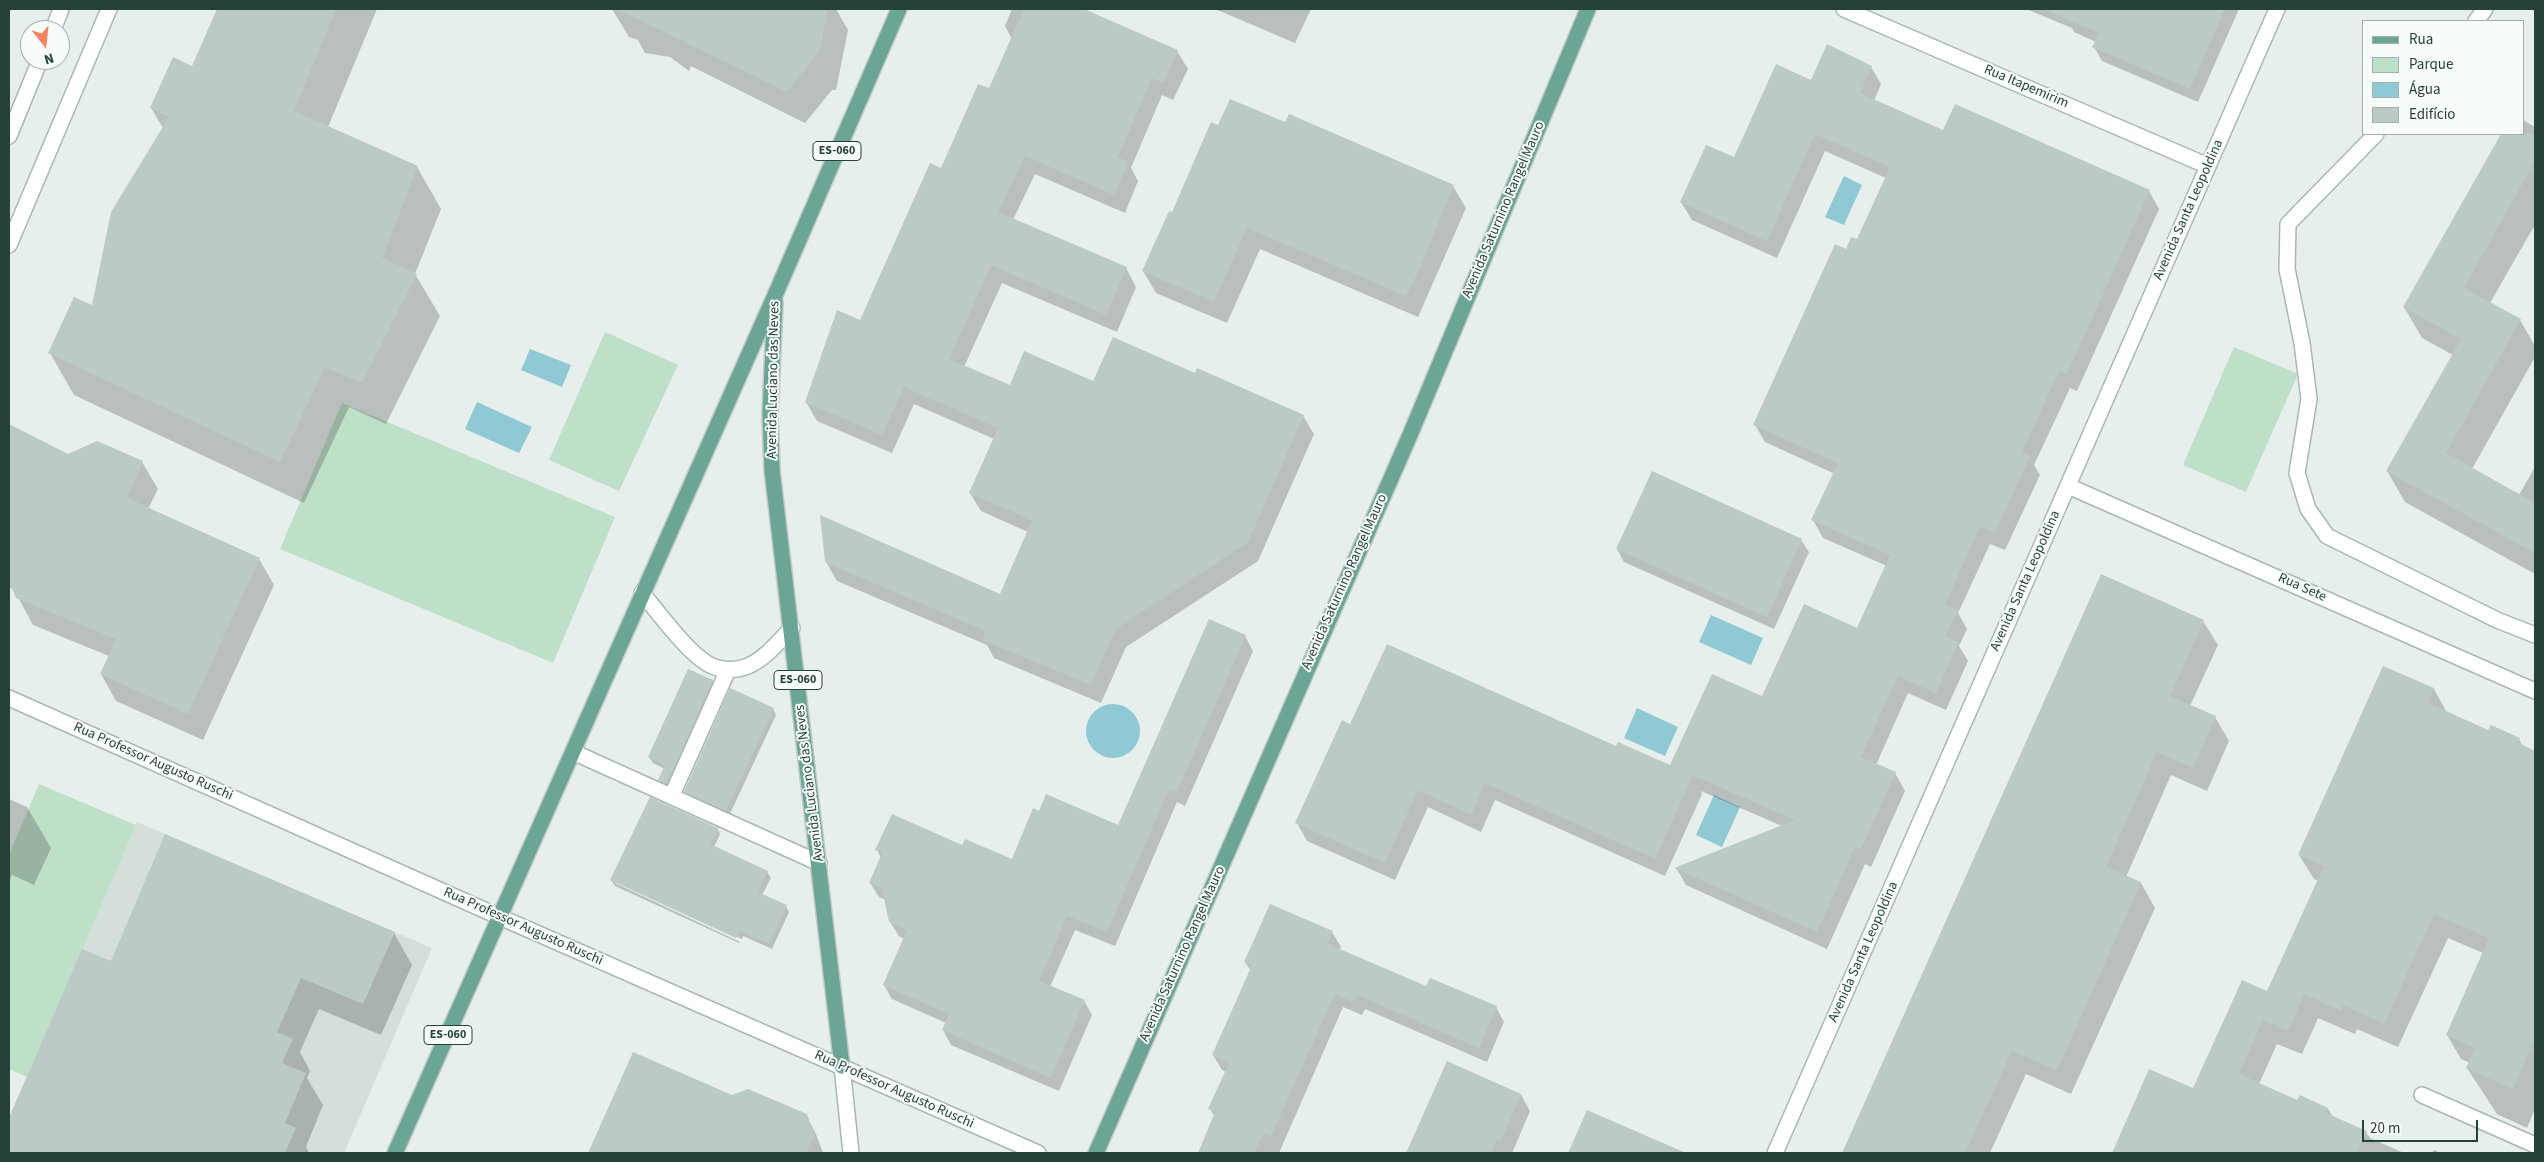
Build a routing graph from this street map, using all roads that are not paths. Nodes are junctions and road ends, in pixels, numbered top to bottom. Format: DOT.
graph roads {
  1 [pos="109,9"];
  2 [pos="899,9"];
  3 [pos="1588,9"];
  4 [pos="1844,9"];
  5 [pos="2277,9"];
  6 [pos="2485,9"];
  7 [pos="2477,20"];
  8 [pos="36,70"];
  9 [pos="2375,135"];
  10 [pos="9,136"];
  11 [pos="2208,166"];
  12 [pos="9,245"];
  13 [pos="776,293"];
  14 [pos="2068,486"];
  15 [pos="642,594"];
  16 [pos="792,628"];
  17 [pos="2535,635"];
  18 [pos="728,670"];
  19 [pos="2535,691"];
  20 [pos="9,698"];
  21 [pos="573,752"];
  22 [pos="672,795"];
  23 [pos="819,863"];
  24 [pos="500,917"];
  25 [pos="842,1066"];
  26 [pos="2422,1095"];
  27 [pos="2535,1145"];
  28 [pos="396,1153"];
  29 [pos="851,1153"];
  30 [pos="1038,1153"];
  31 [pos="1096,1153"];
  32 [pos="1775,1153"];
  1 -- 12 [label="street"];
  2 -- 13 [label="main road, ES-060"];
  3 -- 31 [label="main road, Avenida Saturnino Rangel Mauro"];
  4 -- 11 [label="street, Rua Itapemirim"];
  5 -- 11 [label="street, Avenida Santa Leopoldina"];
  6 -- 7 [label="street"];
  8 -- 10 [label="street"];
  9 -- 17 [label="street"];
  11 -- 14 [label="street, Avenida Santa Leopoldina"];
  13 -- 15 [label="main road, ES-060"];
  13 -- 16 [label="main road, Avenida Luciano das Neves / ES-060"];
  14 -- 19 [label="street, Rua Sete"];
  14 -- 32 [label="street, Avenida Santa Leopoldina"];
  15 -- 18 [label="street"];
  15 -- 21 [label="main road, ES-060"];
  16 -- 18 [label="street"];
  16 -- 23 [label="main road, Avenida Luciano das Neves / ES-060"];
  18 -- 22 [label="street"];
  20 -- 24 [label="street, Rua Professor Augusto Ruschi"];
  21 -- 22 [label="street"];
  21 -- 24 [label="main road, ES-060"];
  22 -- 23 [label="street"];
  23 -- 25 [label="main road, Avenida Luciano das Neves / ES-060"];
  24 -- 25 [label="street, Rua Professor Augusto Ruschi"];
  24 -- 28 [label="main road, ES-060"];
  25 -- 29 [label="street, Avenida Luciano das Neves / ES-060"];
  25 -- 30 [label="street, Rua Professor Augusto Ruschi"];
  26 -- 27 [label="street"];
}
